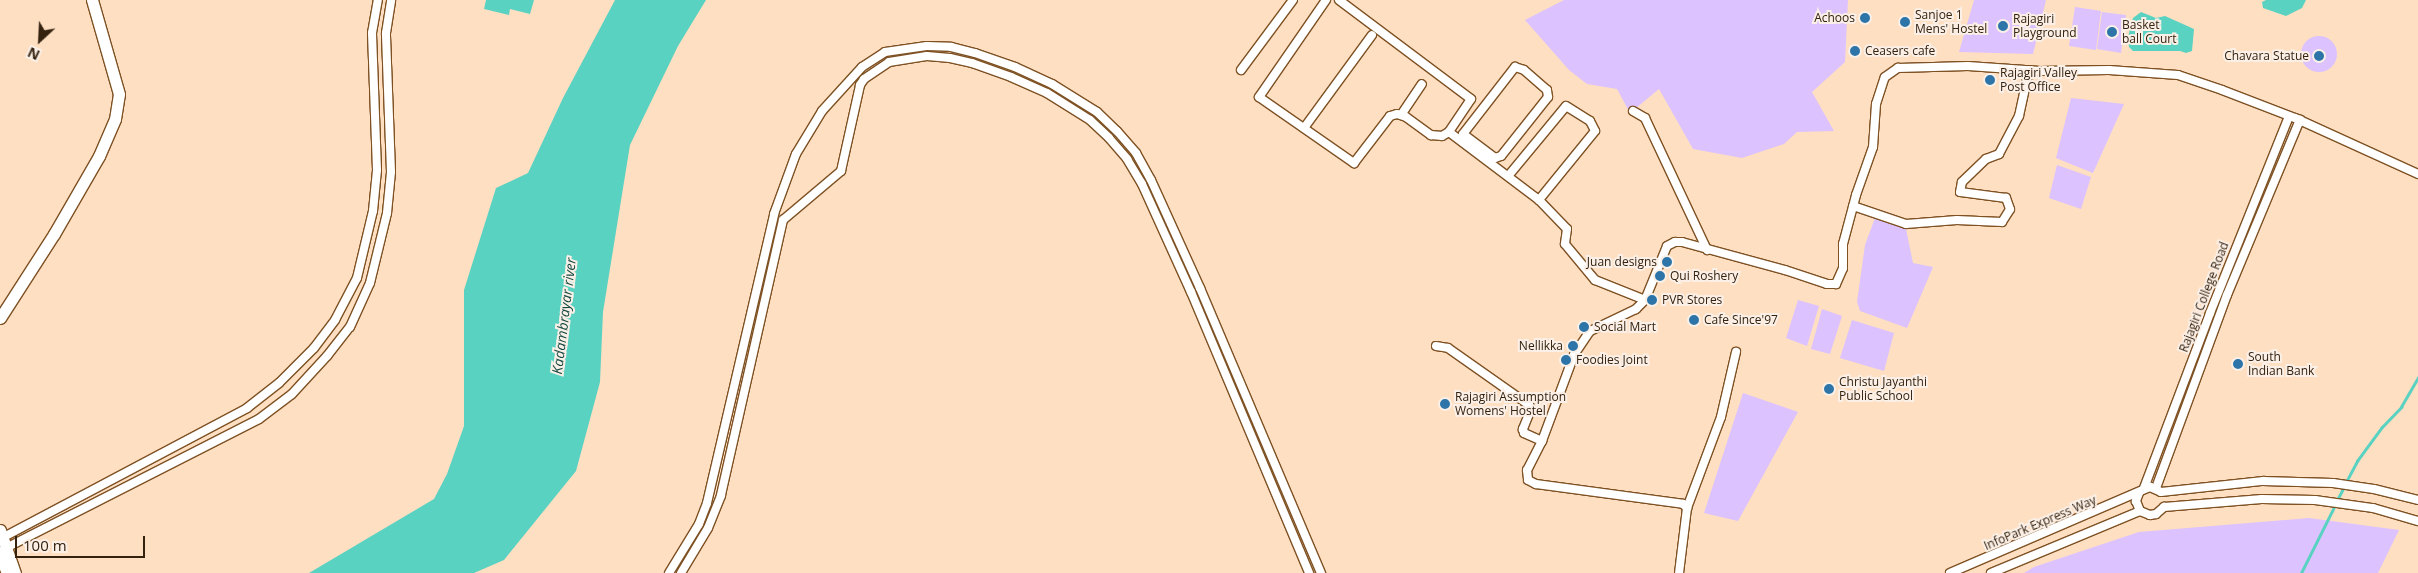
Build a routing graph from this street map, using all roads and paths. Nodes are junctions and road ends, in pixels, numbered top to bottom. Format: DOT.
graph roads {
  1 [pos="92,0"];
  2 [pos="378,0"];
  3 [pos="391,0"];
  4 [pos="1293,0"];
  5 [pos="1326,0"];
  6 [pos="1339,0"];
  7 [pos="1372,35"];
  8 [pos="1241,70"];
  9 [pos="2029,70"];
  10 [pos="1422,84"];
  11 [pos="1633,112"];
  12 [pos="1401,115"];
  13 [pos="2289,116"];
  14 [pos="2300,120"];
  15 [pos="1304,128"];
  16 [pos="1449,132"];
  17 [pos="1461,136"];
  18 [pos="2418,174"];
  19 [pos="1508,175"];
  20 [pos="1538,200"];
  21 [pos="1853,206"];
  22 [pos="366,248"];
  23 [pos="1707,250"];
  24 [pos="378,251"];
  25 [pos="1645,300"];
  26 [pos="0,318"];
  27 [pos="1436,346"];
  28 [pos="1736,352"];
  29 [pos="1542,441"];
  30 [pos="135,467"];
  31 [pos="140,479"];
  32 [pos="2156,488"];
  33 [pos="2142,490"];
  34 [pos="2418,500"];
  35 [pos="1687,508"];
  36 [pos="2140,511"];
  37 [pos="2418,520"];
  38 [pos="2,551"];
  39 [pos="15,573"];
  40 [pos="669,573"];
  41 [pos="682,573"];
  42 [pos="1309,573"];
  43 [pos="1320,573"];
  44 [pos="1679,573"];
  45 [pos="1950,573"];
  46 [pos="1991,573"];
  1 -- 26 [label="main road"];
  2 -- 22 [label="street"];
  3 -- 24 [label="street"];
  4 -- 8 [label="street"];
  5 -- 15 [label="street"];
  6 -- 16 [label="street"];
  7 -- 15 [label="street"];
  9 -- 13 [label="street"];
  9 -- 21 [label="street"];
  9 -- 21 [label="street"];
  10 -- 12 [label="street"];
  11 -- 23 [label="street"];
  12 -- 15 [label="street"];
  12 -- 16 [label="street"];
  13 -- 14 [label="street"];
  13 -- 33 [label="street, Rajagiri College Road"];
  14 -- 18 [label="street"];
  14 -- 32 [label="street, Rajagiri College Road"];
  16 -- 17 [label="street"];
  17 -- 17 [label="street"];
  17 -- 19 [label="street"];
  19 -- 20 [label="street"];
  19 -- 20 [label="street"];
  20 -- 25 [label="street"];
  21 -- 23 [label="street"];
  22 -- 24 [label="street"];
  22 -- 30 [label="street"];
  23 -- 25 [label="street"];
  24 -- 31 [label="street"];
  25 -- 29 [label="street"];
  27 -- 29 [label="street"];
  28 -- 35 [label="street"];
  29 -- 35 [label="street"];
  30 -- 31 [label="street"];
  30 -- 38 [label="street"];
  31 -- 38 [label="street"];
  32 -- 33 [label="street, InfoPark Express Way"];
  32 -- 34 [label="street, InfoPark Express Way"];
  33 -- 36 [label="street"];
  33 -- 45 [label="street, InfoPark Express Way"];
  35 -- 44 [label="street"];
  36 -- 37 [label="street"];
  36 -- 46 [label="street"];
  38 -- 39 [label="main road"];
  40 -- 43 [label="street"];
  41 -- 42 [label="street"];
}
